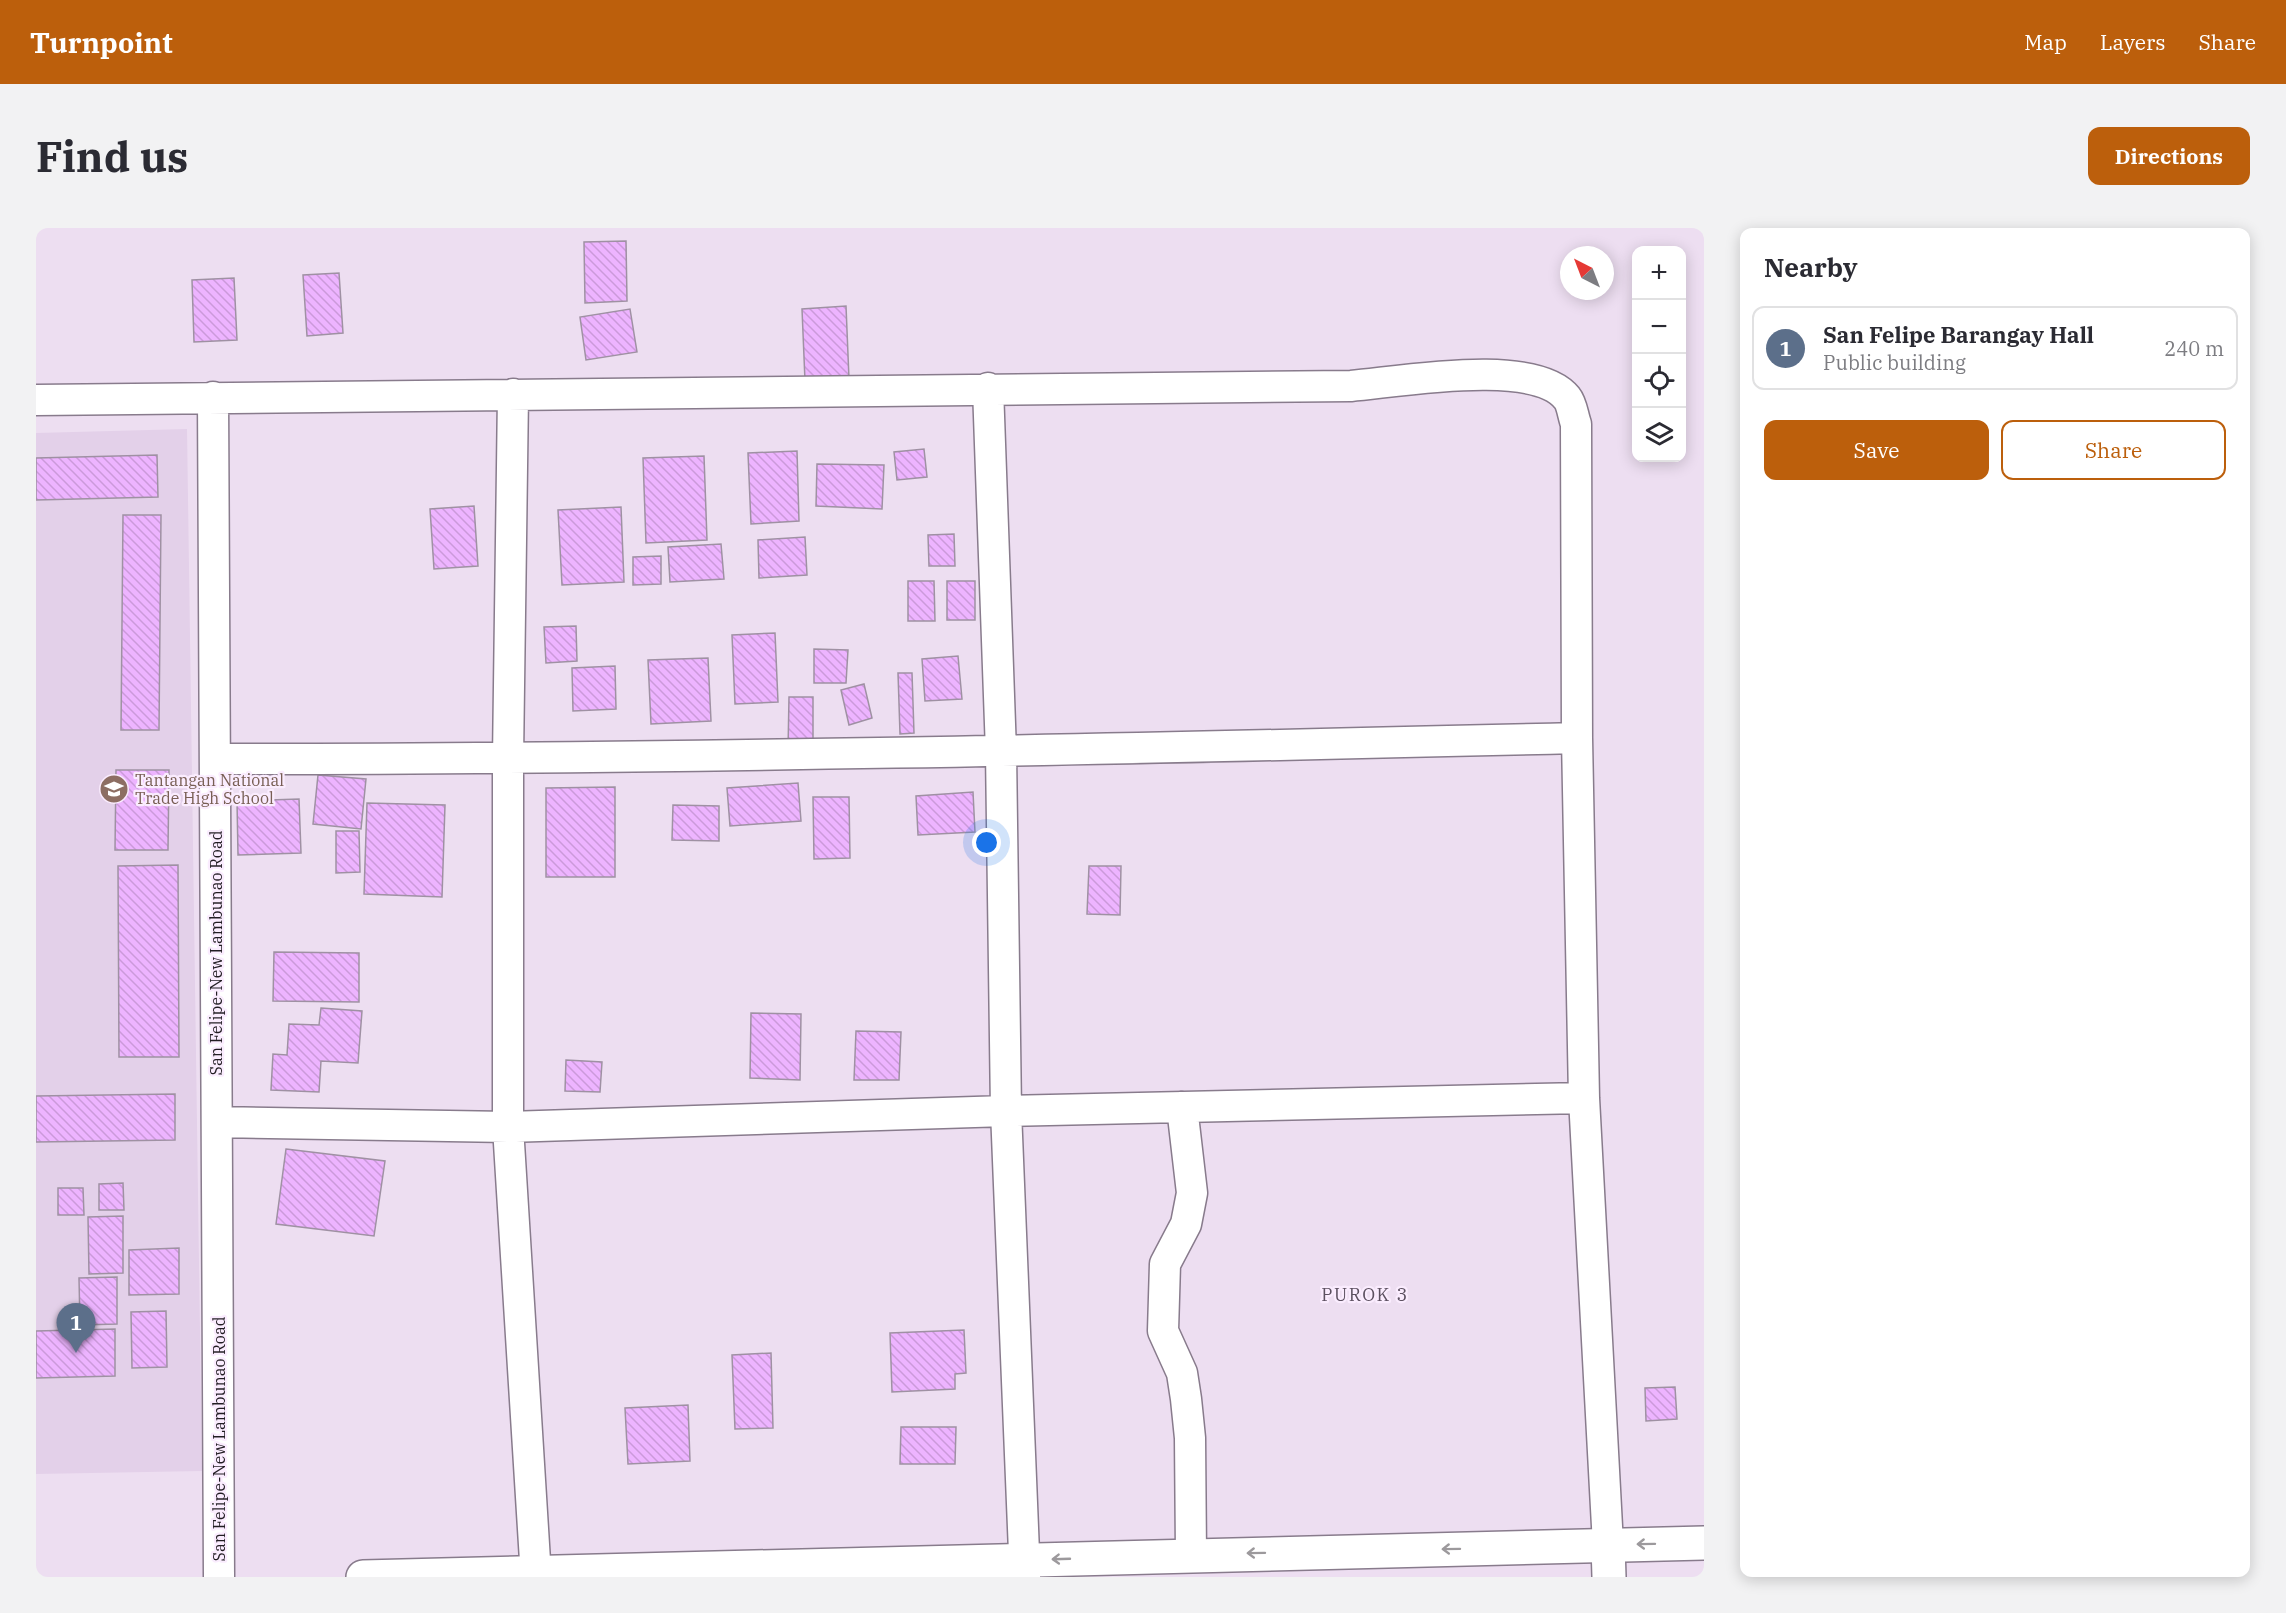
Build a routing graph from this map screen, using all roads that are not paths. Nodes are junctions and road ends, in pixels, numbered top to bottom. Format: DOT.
graph roads {
  1 [pos="988,388"];
  2 [pos="513,394"];
  3 [pos="213,397"];
  4 [pos="36,400"];
  5 [pos="1577,738"];
  6 [pos="1001,752"];
  7 [pos="215,759"];
  8 [pos="508,759"];
  9 [pos="1584,1098"];
  10 [pos="1182,1107"];
  11 [pos="1006,1111"];
  12 [pos="217,1122"];
  13 [pos="508,1127"];
  14 [pos="1704,1543"];
  15 [pos="1191,1555"];
  16 [pos="1609,1561"];
  17 [pos="1025,1569"];
  18 [pos="536,1575"];
  19 [pos="219,1577"];
  20 [pos="363,1577"];
  1 -- 2 [label="street"];
  1 -- 5 [label="street"];
  1 -- 6 [label="street"];
  2 -- 3 [label="street"];
  2 -- 8 [label="street"];
  3 -- 4 [label="street"];
  3 -- 7 [label="street, San Felipe-New Lambunao Road"];
  5 -- 6 [label="street"];
  5 -- 9 [label="street"];
  6 -- 8 [label="street"];
  6 -- 11 [label="street"];
  7 -- 8 [label="street"];
  7 -- 12 [label="street, San Felipe-New Lambunao Road"];
  8 -- 13 [label="street"];
  9 -- 10 [label="street"];
  9 -- 16 [label="street"];
  10 -- 11 [label="street"];
  10 -- 15 [label="street"];
  11 -- 13 [label="street"];
  11 -- 17 [label="street"];
  12 -- 13 [label="street"];
  12 -- 19 [label="street, San Felipe-New Lambunao Road"];
  13 -- 18 [label="street"];
  14 -- 16 [label="highway, one-way"];
  16 -- 15 [label="highway, one-way"];
  15 -- 17 [label="highway, one-way"];
  17 -- 18 [label="highway"];
  18 -- 20 [label="highway"];
}
